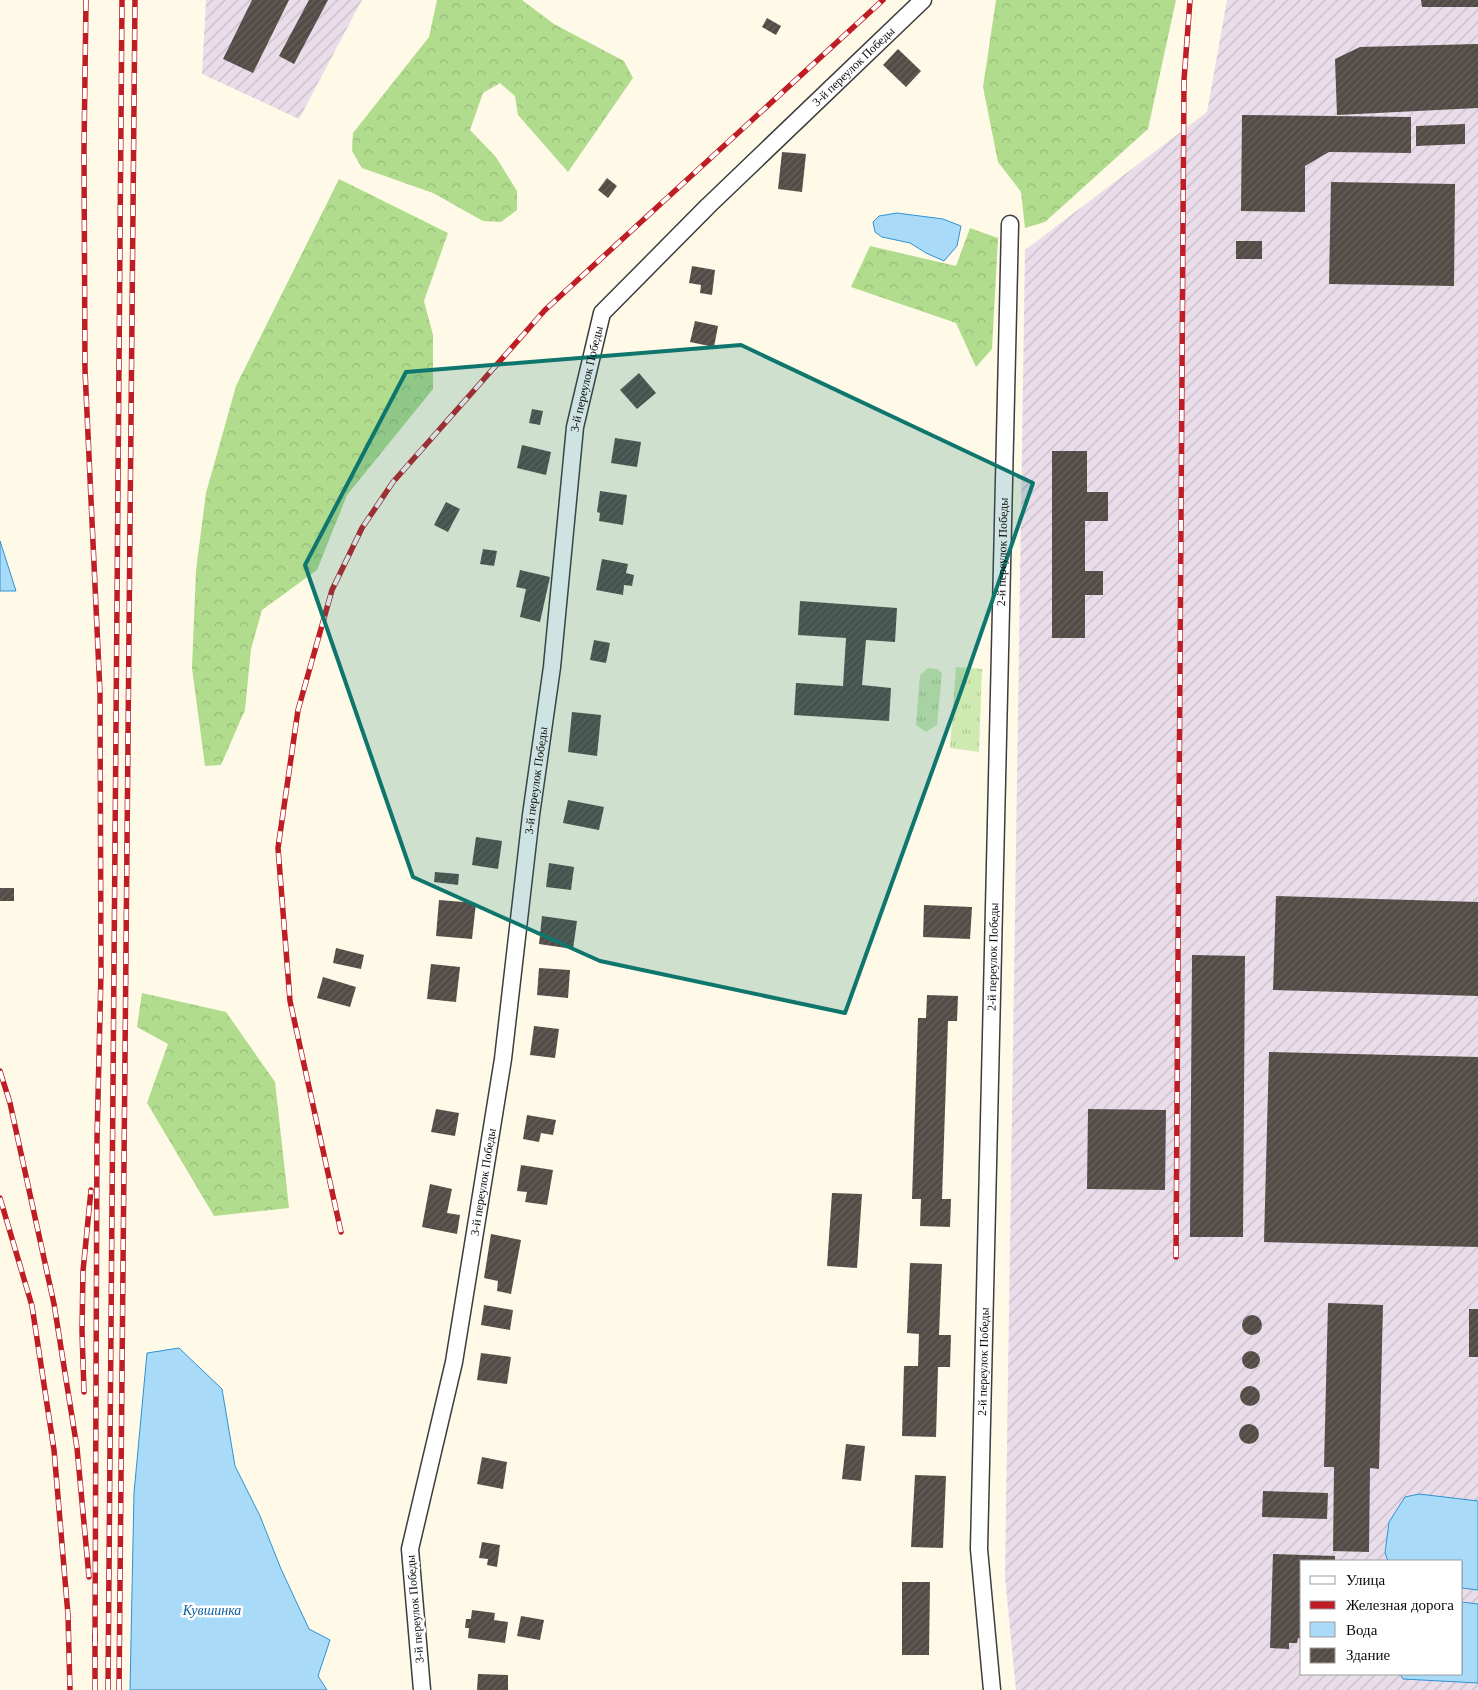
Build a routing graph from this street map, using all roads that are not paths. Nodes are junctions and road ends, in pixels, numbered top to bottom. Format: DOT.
graph roads {
  1 [pos="923,0"];
  2 [pos="1010,224"];
  3 [pos="422,1690"];
  4 [pos="992,1690"];
  1 -- 3 [label="street, 3-й переулок Победы"];
  2 -- 4 [label="street, 2-й переулок Победы"];
}
